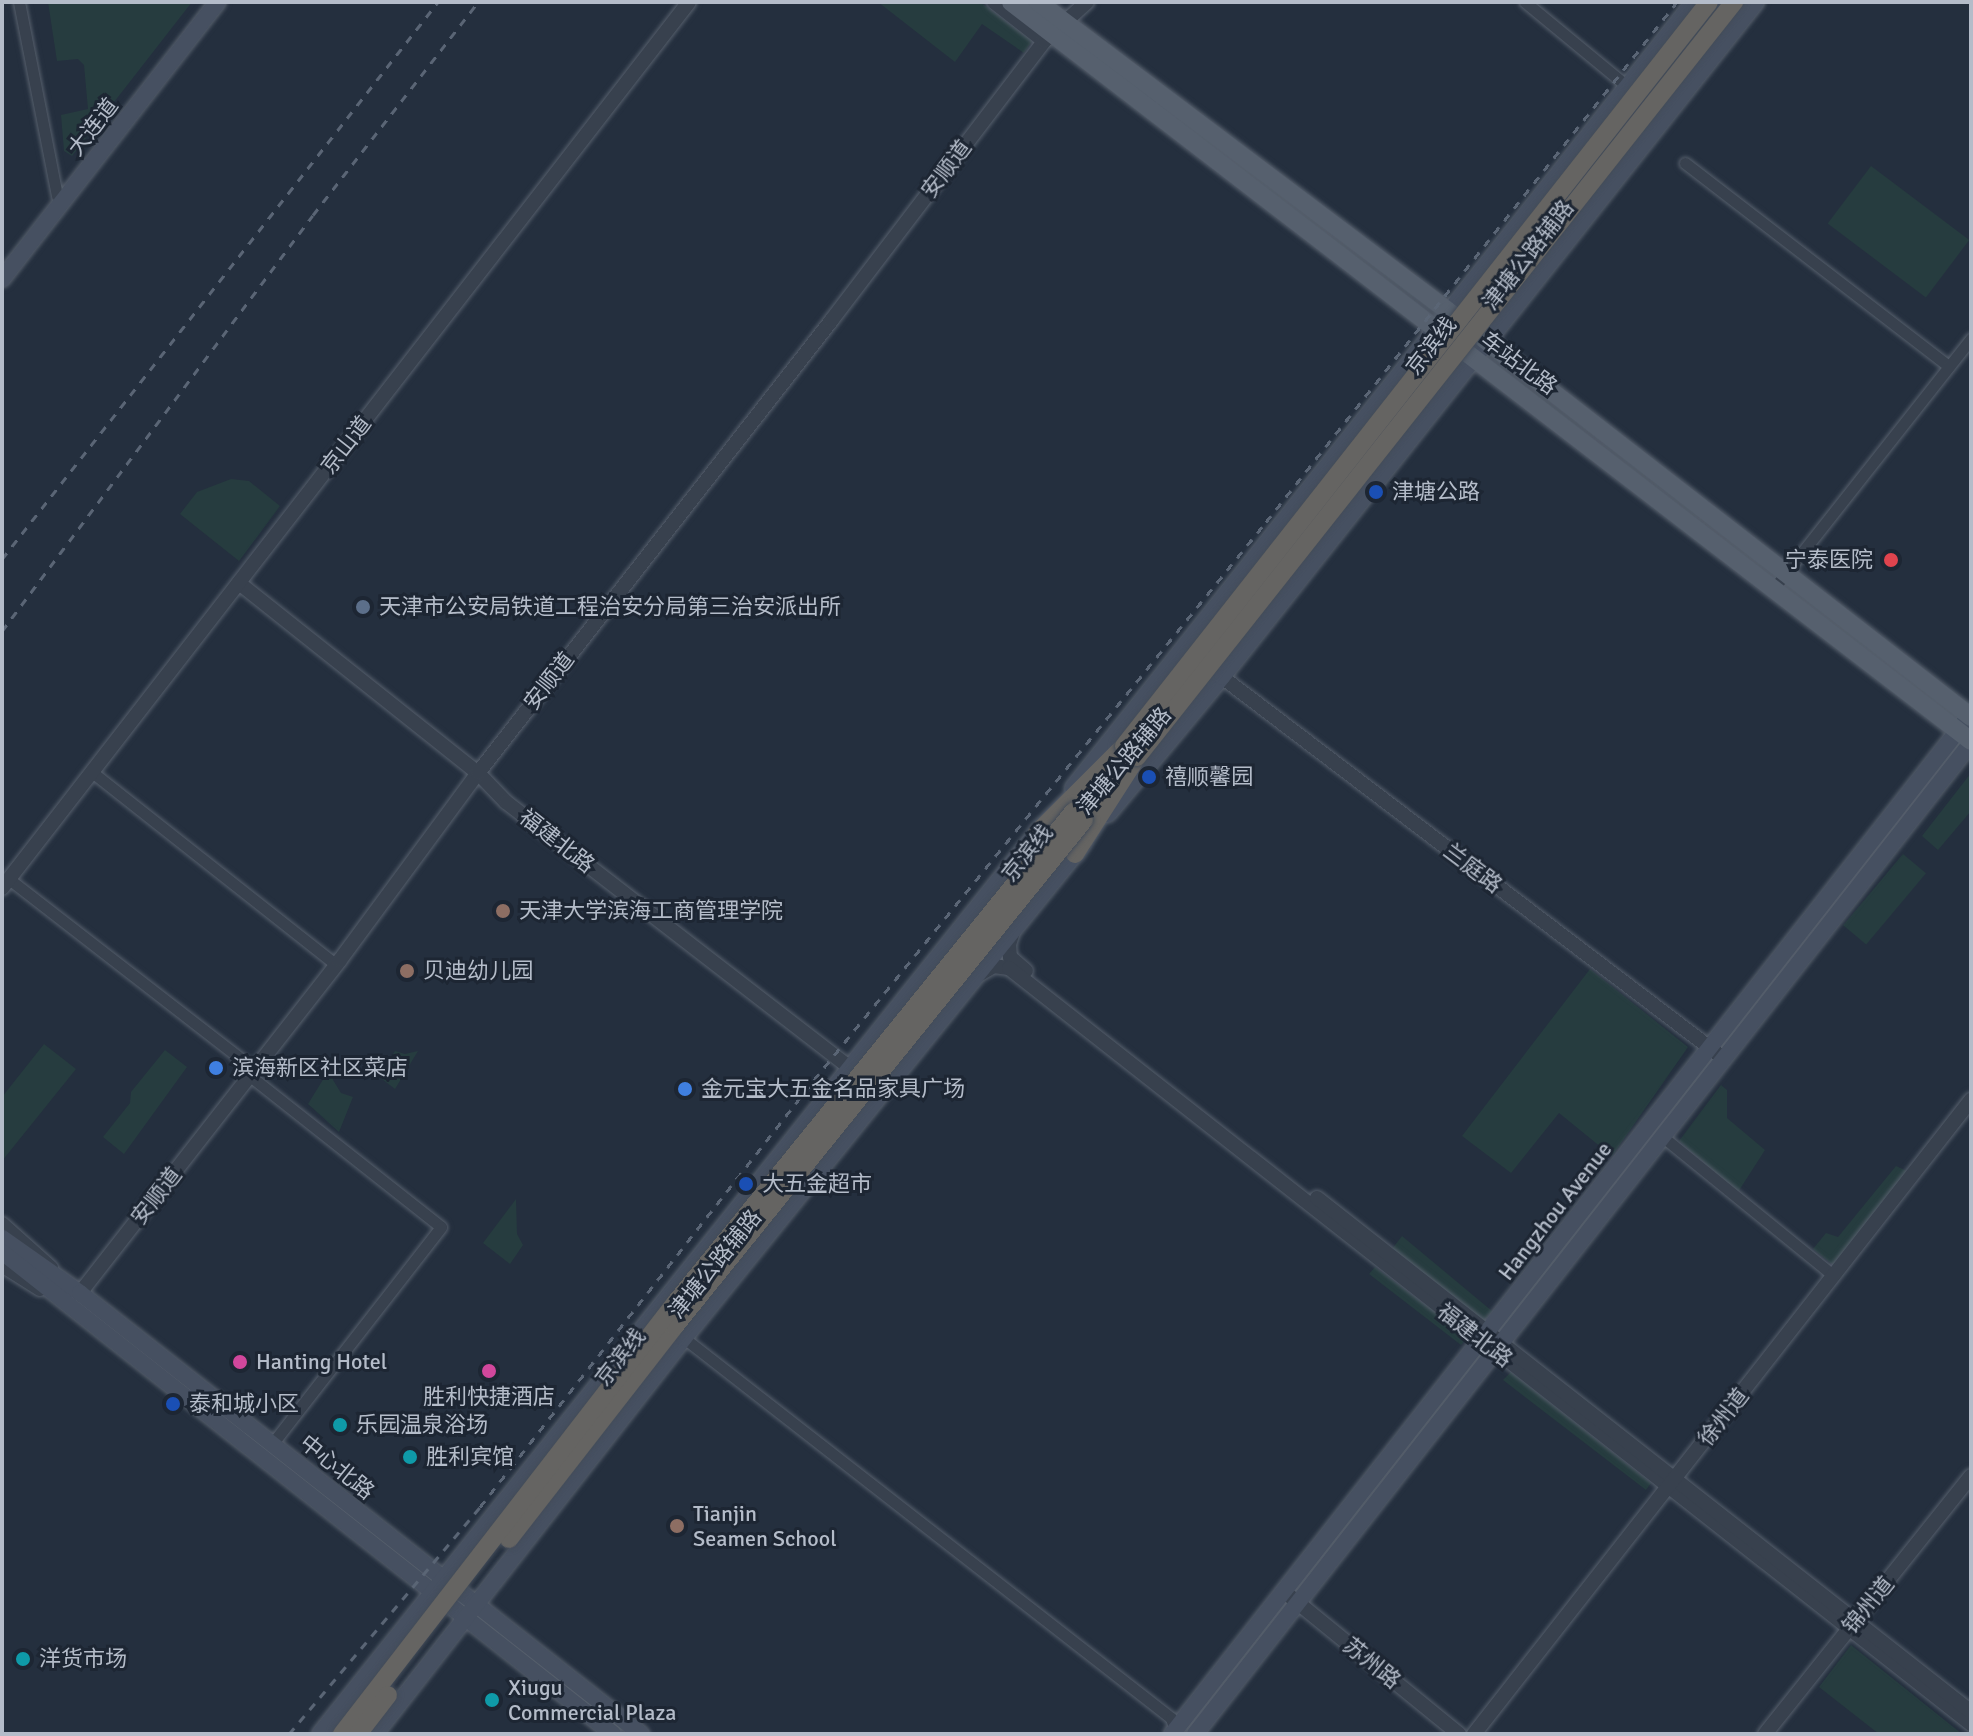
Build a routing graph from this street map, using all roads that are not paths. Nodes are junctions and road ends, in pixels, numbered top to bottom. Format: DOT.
graph roads {
  1 [pos="19,2"];
  2 [pos="207,2"];
  3 [pos="218,2"];
  4 [pos="689,2"];
  5 [pos="994,2"];
  6 [pos="1011,2"];
  7 [pos="1087,2"];
  8 [pos="1525,2"];
  9 [pos="1694,2"];
  10 [pos="1709,2"];
  11 [pos="1734,2"];
  12 [pos="1756,2"];
  13 [pos="1050,19"];
  14 [pos="1627,86"];
  15 [pos="1685,163"];
  16 [pos="57,195"];
  17 [pos="2,264"];
  18 [pos="2,279"];
  19 [pos="1448,311"];
  20 [pos="1434,329"];
  21 [pos="1971,339"];
  22 [pos="1488,342"];
  23 [pos="1474,359"];
  24 [pos="1949,366"];
  25 [pos="1780,581"];
  26 [pos="239,583"];
  27 [pos="1222,677"];
  28 [pos="1968,726"];
  29 [pos="1130,751"];
  30 [pos="92,772"];
  31 [pos="478,773"];
  32 [pos="1079,816"];
  33 [pos="1037,833"];
  34 [pos="1075,854"];
  35 [pos="5,884"];
  36 [pos="1016,926"];
  37 [pos="336,965"];
  38 [pos="975,977"];
  39 [pos="1709,1048"];
  40 [pos="1724,1059"];
  41 [pos="849,1067"];
  42 [pos="253,1073"];
  43 [pos="881,1092"];
  44 [pos="1971,1100"];
  45 [pos="1663,1137"];
  46 [pos="2,1224"];
  47 [pos="2,1238"];
  48 [pos="2,1252"];
  49 [pos="2,1265"];
  50 [pos="1834,1276"];
  51 [pos="60,1290"];
  52 [pos="80,1293"];
  53 [pos="1486,1336"];
  54 [pos="684,1338"];
  55 [pos="1500,1347"];
  56 [pos="272,1444"];
  57 [pos="1971,1476"];
  58 [pos="1672,1482"];
  59 [pos="462,1553"];
  60 [pos="411,1565"];
  61 [pos="495,1576"];
  62 [pos="436,1585"];
  63 [pos="468,1598"];
  64 [pos="1292,1598"];
  65 [pos="464,1616"];
  66 [pos="503,1625"];
  67 [pos="1852,1625"];
  68 [pos="1971,1712"];
  69 [pos="1971,1724"];
  70 [pos="1174,1733"];
  71 [pos="320,1734"];
  72 [pos="342,1734"];
  73 [pos="358,1734"];
  74 [pos="375,1734"];
  75 [pos="613,1734"];
  76 [pos="641,1734"];
  77 [pos="1195,1734"];
  78 [pos="1459,1734"];
  79 [pos="1474,1734"];
  80 [pos="1765,1734"];
  1 -- 16 [label="street"];
  2 -- 16 [label="main road, 大连道"];
  3 -- 18 [label="main road, 大连道"];
  4 -- 26 [label="street, 京山道"];
  5 -- 13 [label="street"];
  6 -- 13 [label="main road"];
  7 -- 13 [label="street, 安顺道"];
  8 -- 14 [label="street"];
  9 -- 14 [label="main road, 津塘公路辅路"];
  10 -- 29 [label="highway, 京滨线, bridge"];
  11 -- 29 [label="highway, 京滨线, bridge"];
  12 -- 22 [label="main road, 津塘公路辅路"];
  13 -- 19 [label="main road, 车站北路"];
  13 -- 20 [label="main road, 车站北路"];
  13 -- 31 [label="street, 安顺道"];
  14 -- 19 [label="main road, 津塘公路辅路"];
  15 -- 24 [label="street"];
  16 -- 17 [label="main road, 大连道"];
  19 -- 20 [label="main road, 津塘公路辅路"];
  19 -- 22 [label="main road, 车站北路"];
  20 -- 23 [label="main road, 车站北路"];
  20 -- 33 [label="main road, 津塘公路辅路"];
  21 -- 24 [label="street"];
  22 -- 23 [label="main road, 津塘公路辅路"];
  22 -- 25 [label="main road, 车站北路"];
  23 -- 25 [label="main road, 车站北路"];
  23 -- 27 [label="main road, 津塘公路辅路"];
  24 -- 25 [label="street"];
  25 -- 28 [label="main road, 车站北路"];
  26 -- 30 [label="street, 京山道"];
  26 -- 31 [label="street, 福建北路"];
  27 -- 34 [label="main road, 津塘公路辅路"];
  27 -- 39 [label="street, 兰庭路"];
  28 -- 39 [label="main road, Hangzhou Avenue"];
  28 -- 40 [label="main road, Hangzhou Avenue"];
  29 -- 32 [label="highway, 京滨线"];
  29 -- 33 [label="highway"];
  29 -- 34 [label="highway"];
  30 -- 35 [label="street, 京山道"];
  30 -- 37 [label="street"];
  31 -- 37 [label="street, 安顺道"];
  31 -- 41 [label="street, 福建北路"];
  32 -- 72 [label="highway, 京滨线, bridge"];
  32 -- 73 [label="highway, 京滨线, bridge"];
  33 -- 41 [label="main road, 津塘公路辅路"];
  34 -- 36 [label="main road, 津塘公路辅路"];
  35 -- 42 [label="street"];
  36 -- 38 [label="main road, 津塘公路辅路"];
  36 -- 53 [label="street, 福建北路"];
  37 -- 42 [label="street, 安顺道"];
  38 -- 43 [label="main road, 津塘公路辅路"];
  38 -- 53 [label="street, 福建北路"];
  39 -- 40 [label="street, 兰庭路"];
  39 -- 53 [label="main road, Hangzhou Avenue"];
  40 -- 45 [label="main road, Hangzhou Avenue"];
  41 -- 43 [label="street, 福建北路"];
  41 -- 59 [label="main road, 津塘公路辅路"];
  42 -- 52 [label="street, 安顺道"];
  42 -- 56 [label="street"];
  43 -- 54 [label="main road, 津塘公路辅路"];
  44 -- 50 [label="street, 徐州道"];
  45 -- 50 [label="street"];
  45 -- 55 [label="main road, Hangzhou Avenue"];
  46 -- 51 [label="street"];
  47 -- 51 [label="main road, 中心北路"];
  48 -- 51 [label="main road, 中心北路"];
  49 -- 51 [label="street"];
  50 -- 58 [label="street, 徐州道"];
  51 -- 52 [label="main road, 中心北路"];
  51 -- 60 [label="main road, 中心北路"];
  52 -- 56 [label="main road, 中心北路"];
  53 -- 55 [label="street, 福建北路"];
  53 -- 64 [label="main road, Hangzhou Avenue"];
  54 -- 61 [label="main road, 津塘公路辅路"];
  54 -- 70 [label="street"];
  55 -- 58 [label="street, 福建北路"];
  55 -- 64 [label="main road, Hangzhou Avenue"];
  56 -- 60 [label="main road, 中心北路"];
  57 -- 67 [label="street, 锦州道"];
  58 -- 67 [label="street, 福建北路"];
  58 -- 79 [label="street, 徐州道"];
  59 -- 60 [label="main road"];
  59 -- 62 [label="main road, 津塘公路辅路"];
  60 -- 62 [label="main road, 中心北路"];
  61 -- 63 [label="main road, 津塘公路辅路"];
  61 -- 66 [label="main road"];
  62 -- 63 [label="main road, 中心北路"];
  62 -- 65 [label="main road, 中心北路"];
  62 -- 71 [label="main road, 津塘公路辅路"];
  63 -- 65 [label="main road, 津塘公路辅路"];
  63 -- 66 [label="main road, 中心北路"];
  64 -- 70 [label="main road, Hangzhou Avenue"];
  64 -- 77 [label="main road, Hangzhou Avenue"];
  64 -- 78 [label="street, 苏州路"];
  65 -- 74 [label="main road, 津塘公路辅路"];
  65 -- 75 [label="main road, 中心北路"];
  66 -- 76 [label="main road, 中心北路"];
  67 -- 68 [label="street, 福建北路"];
  67 -- 69 [label="street, 福建北路"];
  67 -- 80 [label="street, 锦州道"];
}
